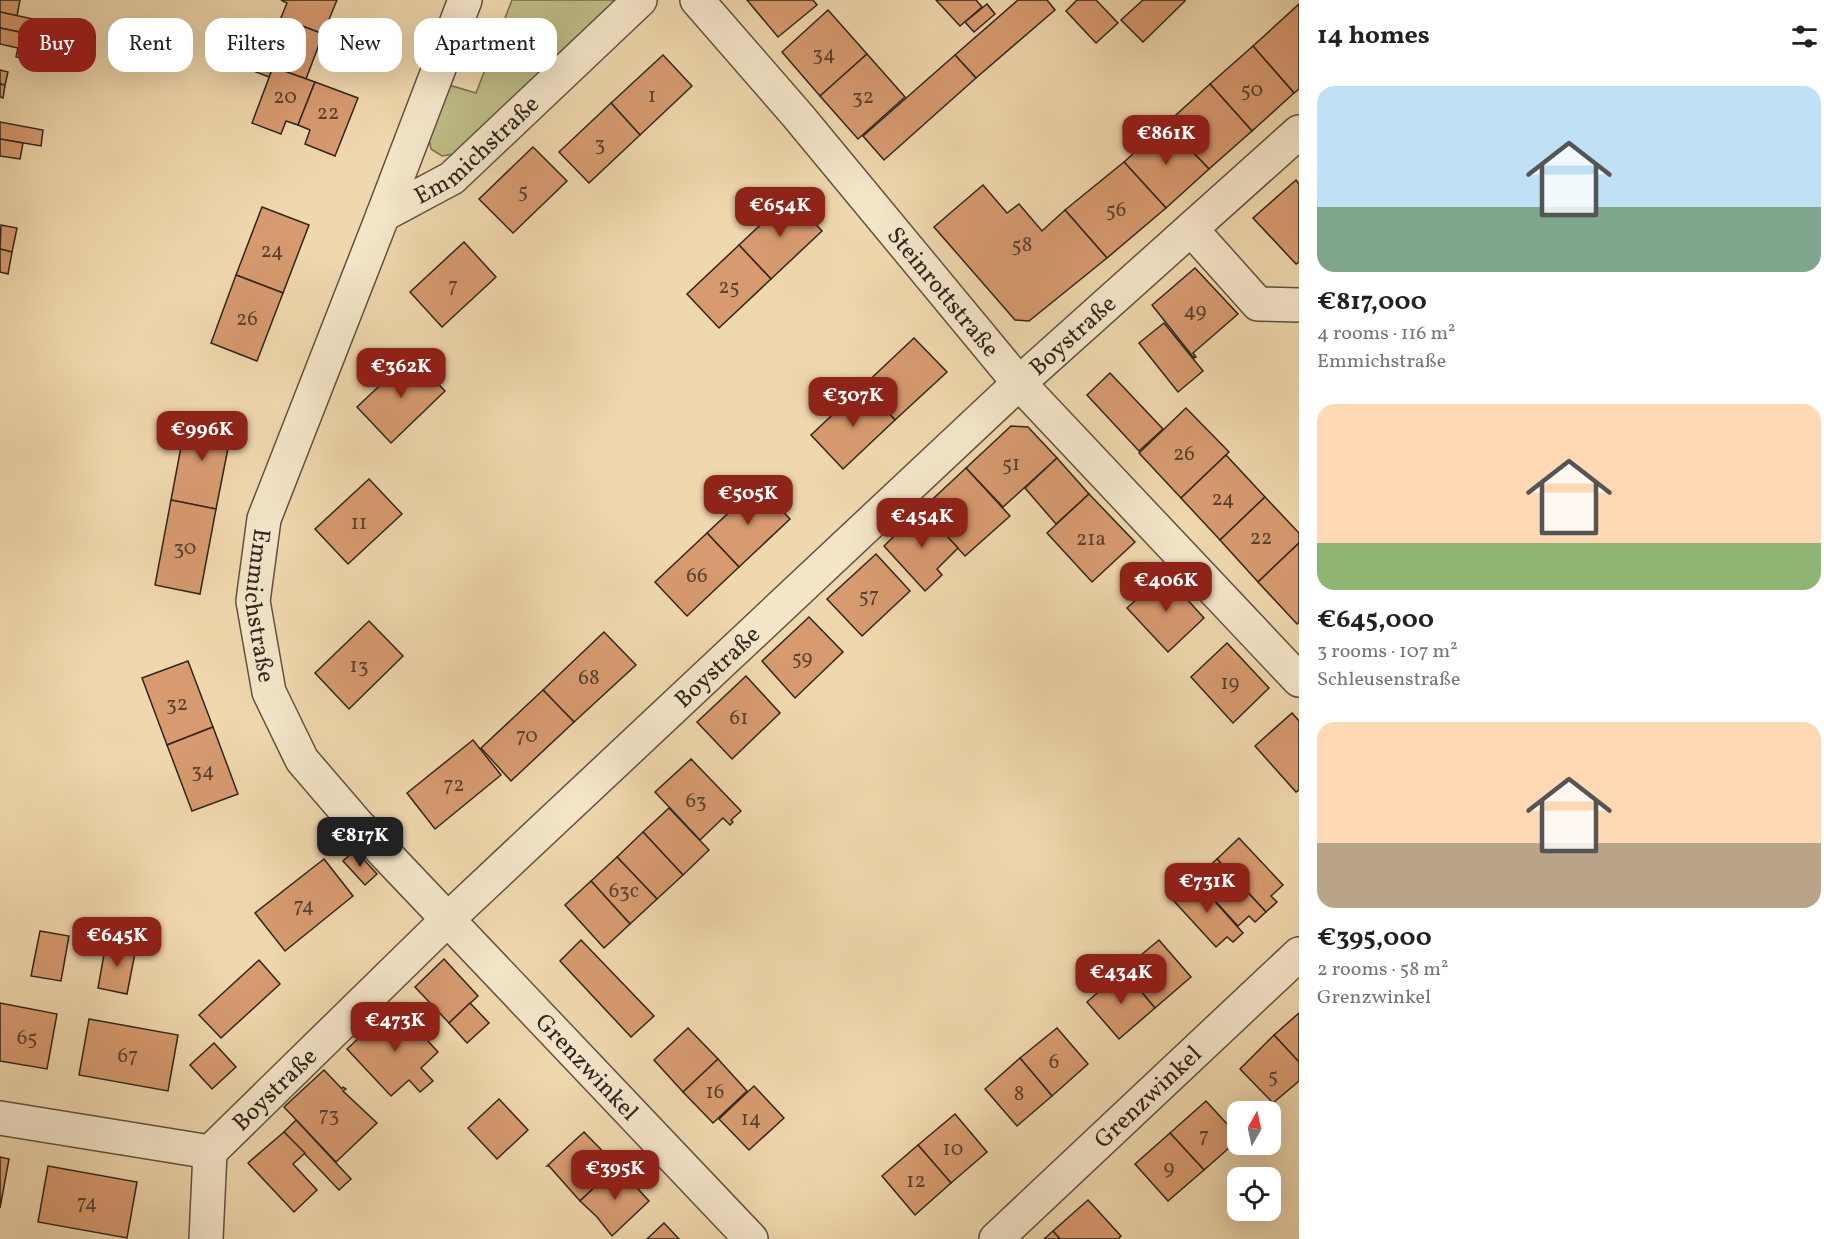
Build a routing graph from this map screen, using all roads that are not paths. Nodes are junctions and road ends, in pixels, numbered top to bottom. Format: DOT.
graph roads {
  1 [pos="465,0"];
  2 [pos="640,0"];
  3 [pos="697,0"];
  4 [pos="1299,132"];
  5 [pos="383,215"];
  6 [pos="1191,229"];
  7 [pos="1299,305"];
  8 [pos="1018,383"];
  9 [pos="1299,681"];
  10 [pos="448,919"];
  11 [pos="1299,954"];
  12 [pos="0,1118"];
  13 [pos="210,1152"];
  14 [pos="206,1239"];
  15 [pos="751,1239"];
  16 [pos="996,1239"];
  1 -- 5 [label="street, Emmichstraße"];
  2 -- 5 [label="street, Emmichstraße"];
  3 -- 8 [label="street, Steinrottstraße"];
  4 -- 6 [label="street, Boystraße"];
  5 -- 10 [label="street, Emmichstraße"];
  6 -- 7 [label="street"];
  6 -- 8 [label="street, Boystraße"];
  8 -- 9 [label="street, Steinrottstraße"];
  8 -- 10 [label="street, Boystraße"];
  10 -- 13 [label="street, Boystraße"];
  10 -- 15 [label="street, Grenzwinkel"];
  11 -- 16 [label="street, Grenzwinkel"];
  12 -- 13 [label="street"];
  13 -- 14 [label="street"];
}
